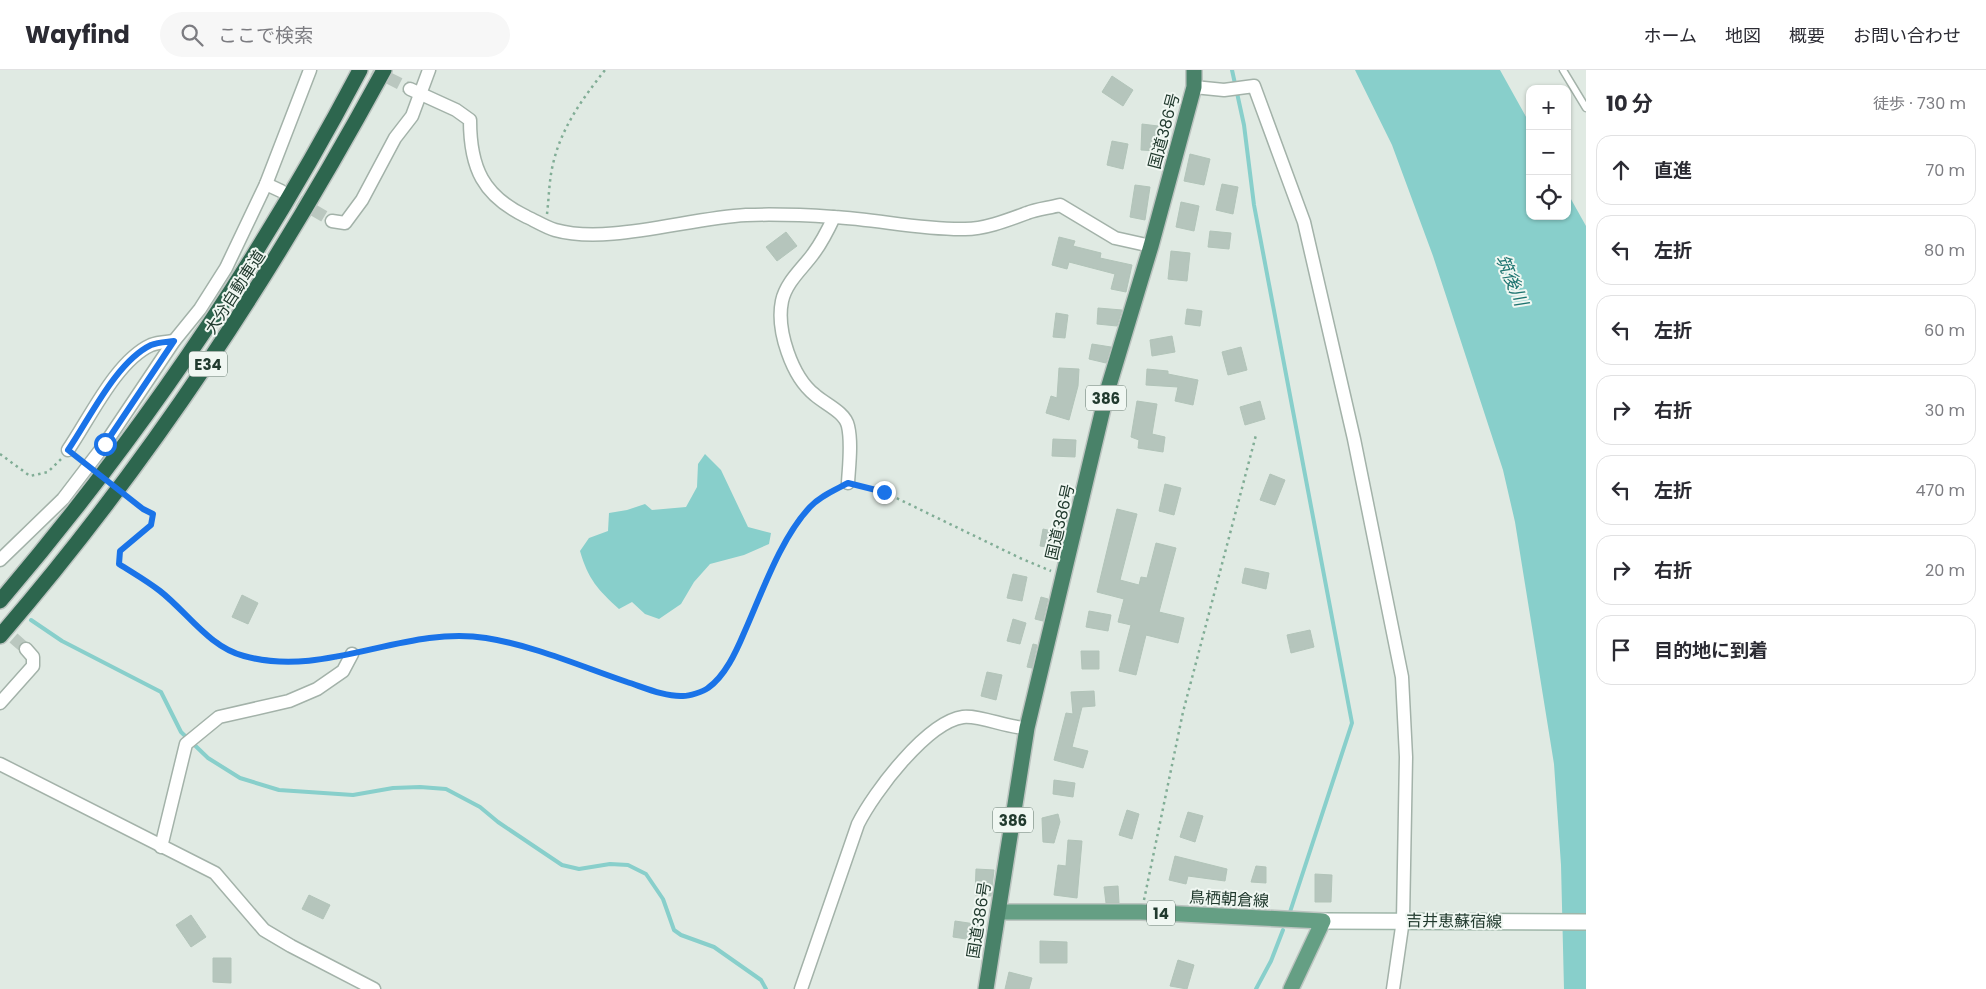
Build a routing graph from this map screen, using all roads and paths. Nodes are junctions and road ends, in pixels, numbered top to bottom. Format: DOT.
graph roads {
  1 [pos="310,70"];
  2 [pos="360,70"];
  3 [pos="384,70"];
  4 [pos="429,70"];
  5 [pos="605,70"];
  6 [pos="1194,70"];
  7 [pos="1563,70"];
  8 [pos="1194,87"];
  9 [pos="415,92"];
  10 [pos="1586,108"];
  11 [pos="266,184"];
  12 [pos="281,191"];
  13 [pos="834,217"];
  14 [pos="332,221"];
  15 [pos="545,226"];
  16 [pos="1151,246"];
  17 [pos="174,341"];
  18 [pos="1256,435"];
  19 [pos="68,450"];
  20 [pos="0,454"];
  21 [pos="848,483"];
  22 [pos="0,560"];
  23 [pos="1066,574"];
  24 [pos="39,591"];
  25 [pos="0,601"];
  26 [pos="0,636"];
  27 [pos="0,640"];
  28 [pos="26,648"];
  29 [pos="352,654"];
  30 [pos="0,702"];
  31 [pos="1027,728"];
  32 [pos="0,764"];
  33 [pos="161,847"];
  34 [pos="998,912"];
  35 [pos="1141,912"];
  36 [pos="1403,920"];
  37 [pos="1322,921"];
  38 [pos="1586,922"];
  39 [pos="374,989"];
  40 [pos="801,989"];
  41 [pos="986,989"];
  42 [pos="1291,989"];
  43 [pos="1393,989"];
  1 -- 11 [label="street"];
  2 -- 25 [label="highway, 大分自動車道 / E34"];
  3 -- 24 [label="highway, 大分自動車道 / E34"];
  4 -- 9 [label="street"];
  5 -- 15 [label="path"];
  6 -- 8 [label="highway, 国道386号 / 386"];
  7 -- 10 [label="lane"];
  8 -- 16 [label="highway, 国道386号 / 386"];
  8 -- 36 [label="street"];
  9 -- 14 [label="street"];
  9 -- 15 [label="street"];
  11 -- 12 [label="street"];
  11 -- 17 [label="street"];
  13 -- 15 [label="street"];
  13 -- 16 [label="street"];
  13 -- 21 [label="street"];
  16 -- 23 [label="highway, 国道386号 / 386"];
  17 -- 19 [label="street"];
  17 -- 22 [label="street"];
  18 -- 35 [label="path"];
  19 -- 20 [label="path"];
  19 -- 29 [label="path, bridge"];
  21 -- 23 [label="path"];
  21 -- 29 [label="path"];
  23 -- 31 [label="highway, 国道386号 / 386"];
  24 -- 26 [label="highway, 大分自動車道 / E34"];
  24 -- 27 [label="highway"];
  28 -- 30 [label="street"];
  29 -- 33 [label="street"];
  31 -- 34 [label="highway, 国道386号 / 386"];
  31 -- 40 [label="street"];
  32 -- 33 [label="street"];
  33 -- 39 [label="street"];
  34 -- 35 [label="main road, 鳥栖朝倉線 / 14"];
  34 -- 41 [label="highway, 国道386号 / 386"];
  35 -- 37 [label="main road, 鳥栖朝倉線 / 14"];
  36 -- 37 [label="main road, 吉井恵蘇宿線"];
  36 -- 38 [label="main road, 吉井恵蘇宿線"];
  36 -- 43 [label="street"];
  37 -- 42 [label="main road"];
}
